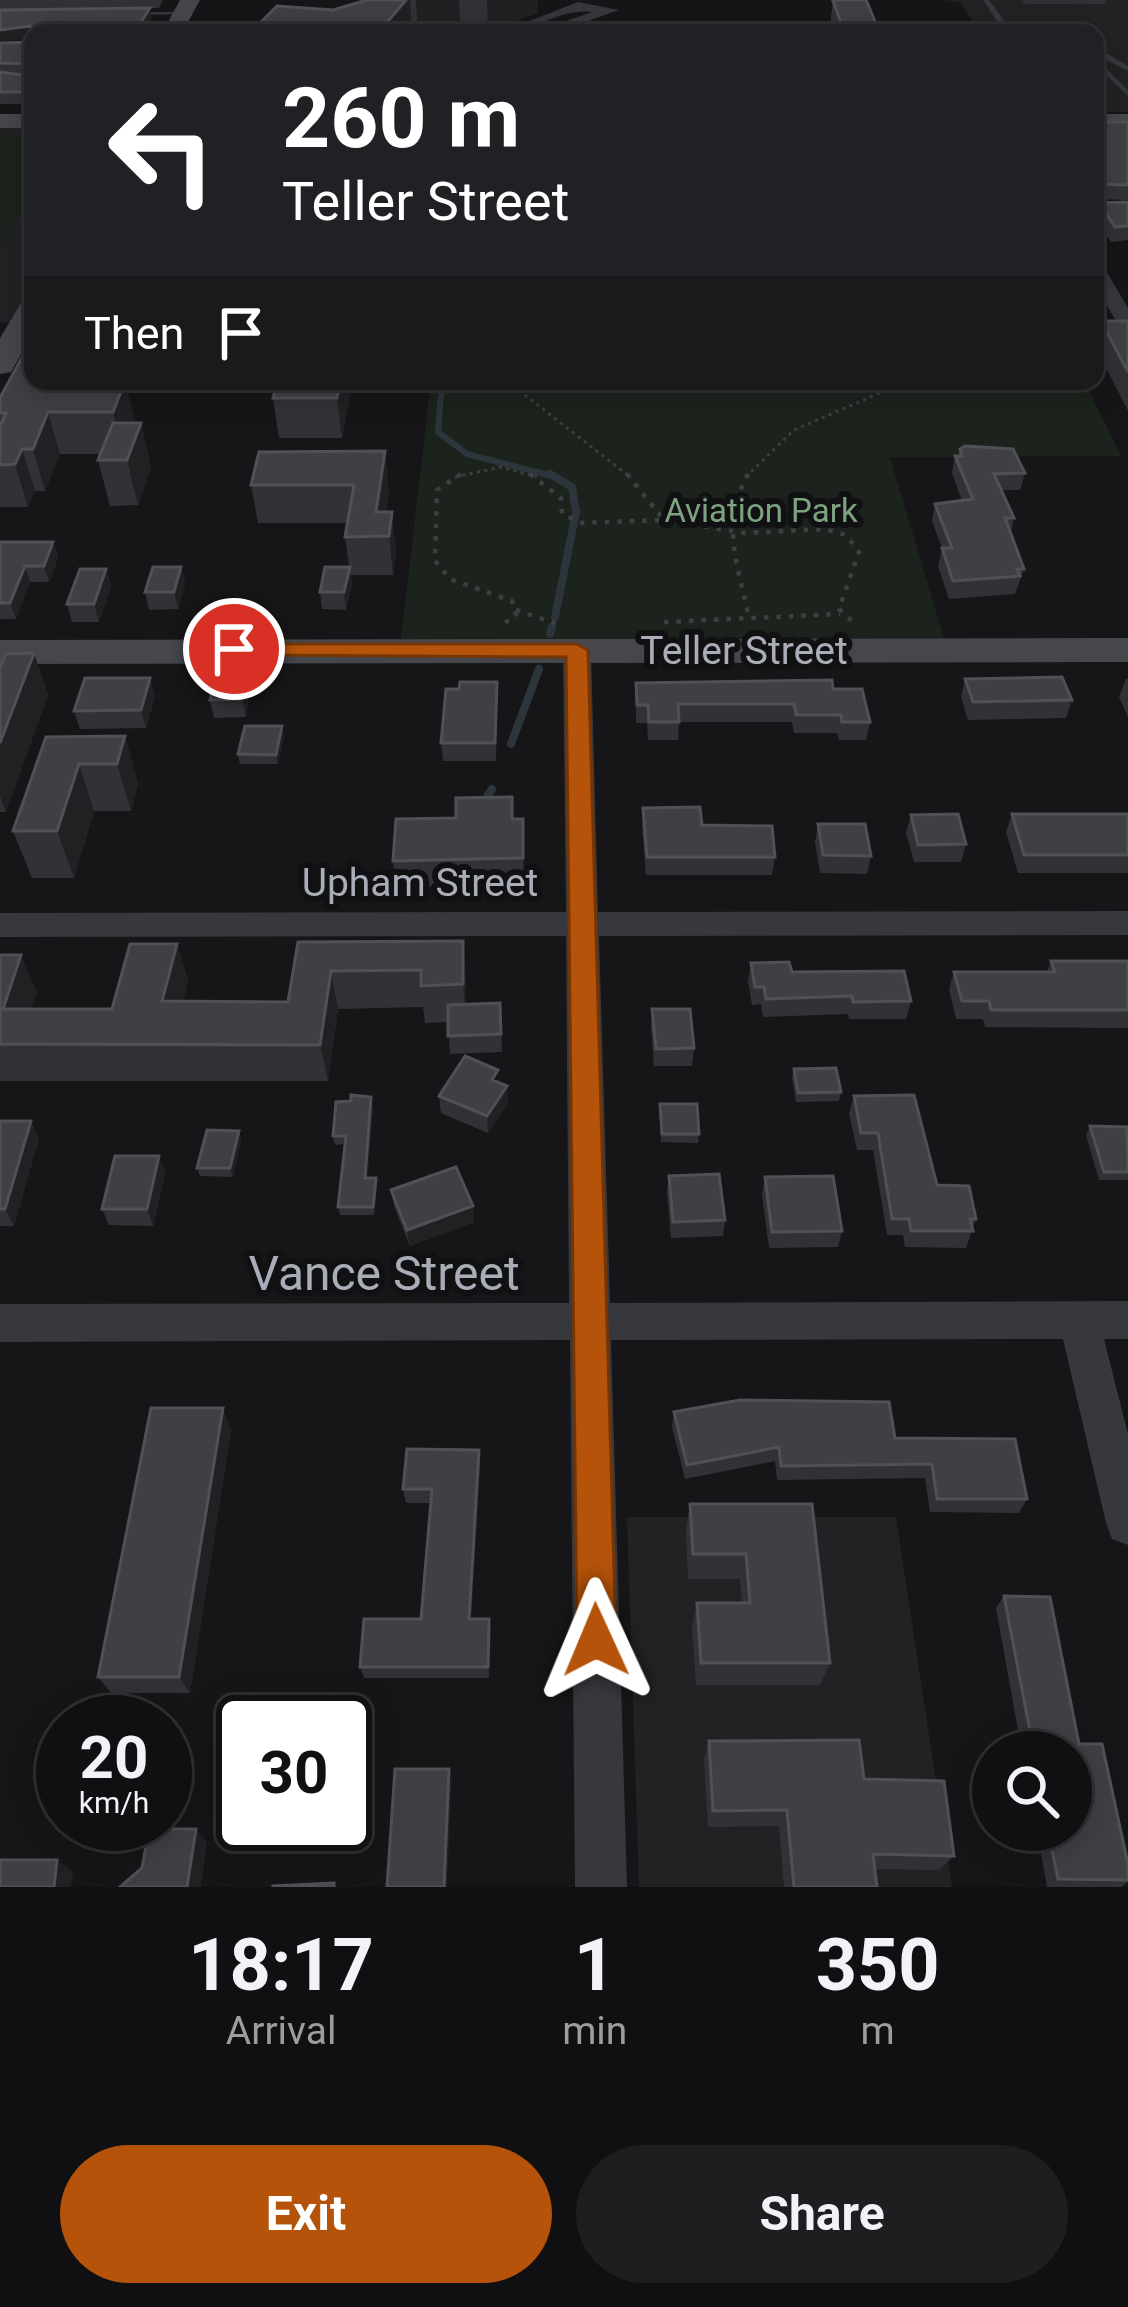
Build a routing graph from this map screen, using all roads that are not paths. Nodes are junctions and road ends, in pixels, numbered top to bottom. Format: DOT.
graph roads {
  1 [pos="116,14"];
  2 [pos="181,16"];
  3 [pos="530,24"];
  4 [pos="568,24"];
  5 [pos="1104,66"];
  6 [pos="1128,94"];
  7 [pos="1104,283"];
  8 [pos="1125,317"];
  9 [pos="24,326"];
  10 [pos="0,365"];
  11 [pos="577,650"];
  12 [pos="1128,650"];
  13 [pos="0,652"];
  14 [pos="1128,923"];
  15 [pos="582,924"];
  16 [pos="0,925"];
  17 [pos="1128,1320"];
  18 [pos="1079,1321"];
  19 [pos="0,1323"];
  20 [pos="590,1325"];
  21 [pos="1128,1523"];
  22 [pos="601,1887"];
  1 -- 2 [label="lane"];
  3 -- 4 [label="street"];
  5 -- 6 [label="lane"];
  7 -- 8 [label="street"];
  9 -- 10 [label="street"];
  11 -- 12 [label="street, Teller Street"];
  11 -- 13 [label="street, Teller Street"];
  11 -- 15 [label="street"];
  14 -- 15 [label="street, Upham Street"];
  15 -- 16 [label="street, Upham Street"];
  15 -- 20 [label="street"];
  17 -- 18 [label="street, Vance Street"];
  18 -- 20 [label="street, Vance Street"];
  18 -- 21 [label="street"];
  19 -- 20 [label="street, Vance Street"];
  20 -- 22 [label="street"];
}
